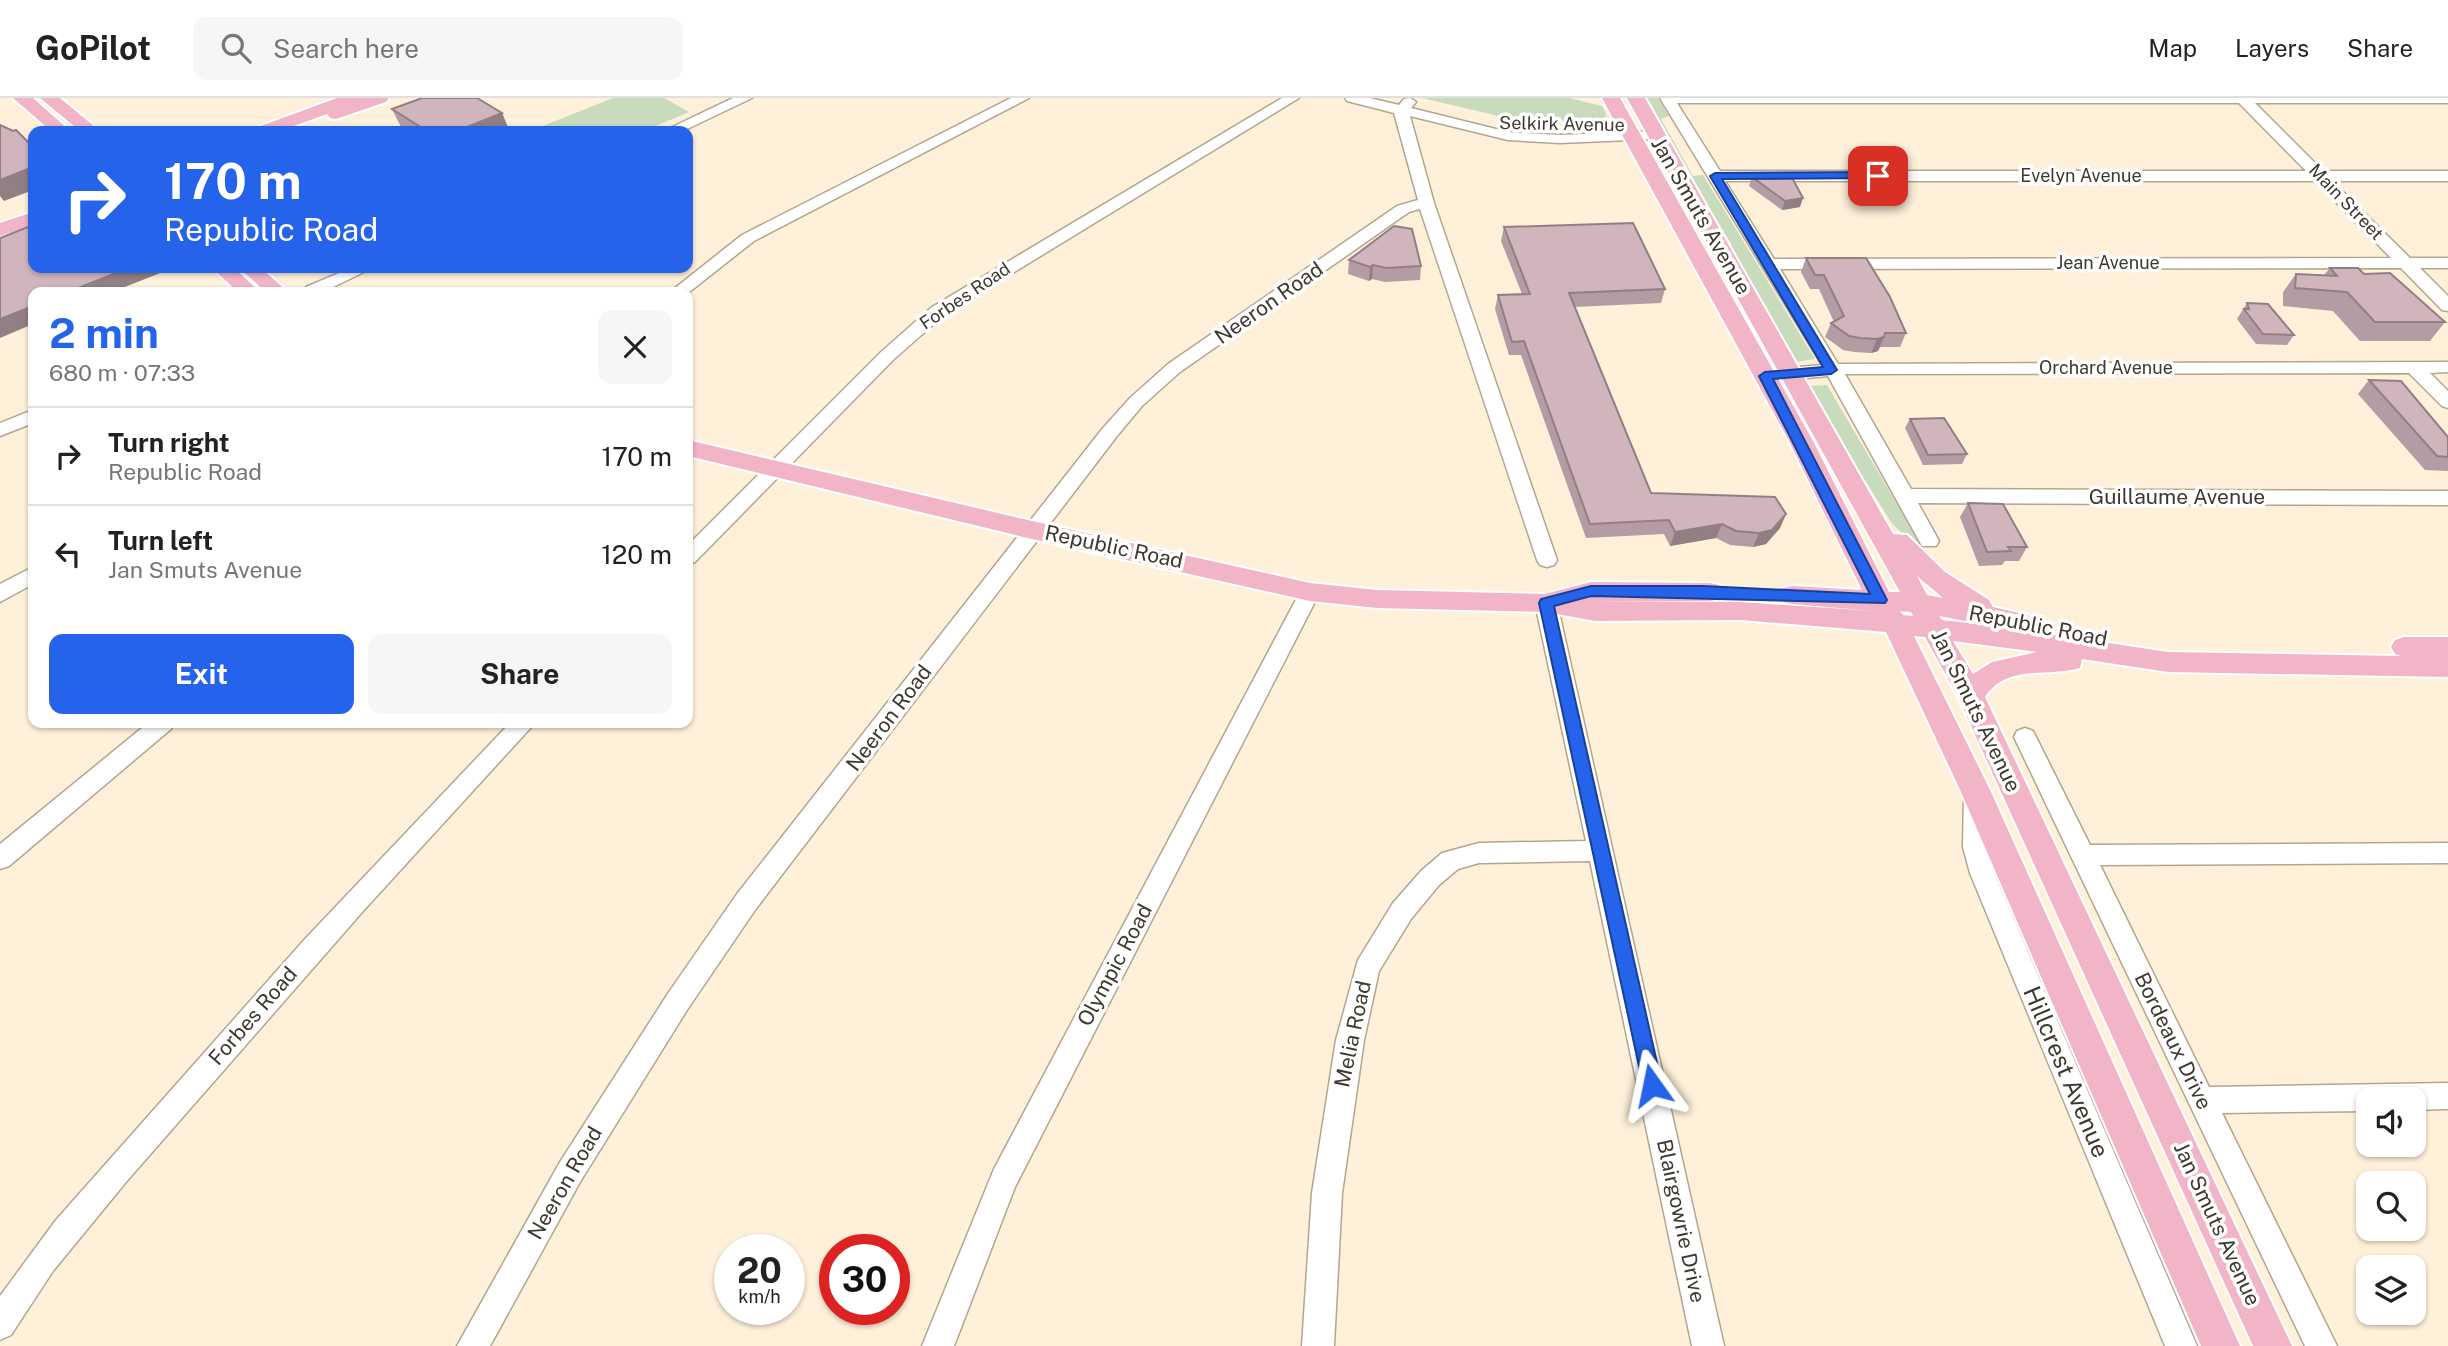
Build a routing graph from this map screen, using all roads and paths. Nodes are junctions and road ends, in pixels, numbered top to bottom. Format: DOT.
graph roads {
  1 [pos="22,98"];
  2 [pos="48,98"];
  3 [pos="353,98"];
  4 [pos="380,98"];
  5 [pos="745,98"];
  6 [pos="1022,98"];
  7 [pos="1292,98"];
  8 [pos="1352,98"];
  9 [pos="1611,98"];
  10 [pos="1636,98"];
  11 [pos="1668,98"];
  12 [pos="2243,99"];
  13 [pos="2448,99"];
  14 [pos="1402,104"];
  15 [pos="55,126"];
  16 [pos="84,126"];
  17 [pos="277,126"];
  18 [pos="305,126"];
  19 [pos="682,126"];
  20 [pos="1651,130"];
  21 [pos="1628,131"];
  22 [pos="1715,176"];
  23 [pos="2320,176"];
  24 [pos="2448,176"];
  25 [pos="1426,203"];
  26 [pos="28,220"];
  27 [pos="0,230"];
  28 [pos="28,234"];
  29 [pos="0,244"];
  30 [pos="2448,263"];
  31 [pos="1768,264"];
  32 [pos="2406,264"];
  33 [pos="228,273"];
  34 [pos="255,273"];
  35 [pos="353,273"];
  36 [pos="244,287"];
  37 [pos="272,287"];
  38 [pos="321,287"];
  39 [pos="684,287"];
  40 [pos="2448,306"];
  41 [pos="2448,367"];
  42 [pos="2415,368"];
  43 [pos="1831,370"];
  44 [pos="1792,374"];
  45 [pos="1765,376"];
  46 [pos="2448,402"];
  47 [pos="28,417"];
  48 [pos="0,430"];
  49 [pos="693,449"];
  50 [pos="775,468"];
  51 [pos="1860,496"];
  52 [pos="1905,496"];
  53 [pos="2448,498"];
  54 [pos="1032,530"];
  55 [pos="1929,541"];
  56 [pos="693,552"];
  57 [pos="1547,560"];
  58 [pos="28,577"];
  59 [pos="1310,592"];
  60 [pos="0,594"];
  61 [pos="1880,600"];
  62 [pos="1546,603"];
  63 [pos="1929,616"];
  64 [pos="2008,620"];
  65 [pos="1895,624"];
  66 [pos="2448,647"];
  67 [pos="2168,662"];
  68 [pos="2448,667"];
  69 [pos="1971,696"];
  70 [pos="157,728"];
  71 [pos="519,728"];
  72 [pos="2025,737"];
  73 [pos="1976,792"];
  74 [pos="1602,851"];
  75 [pos="2448,853"];
  76 [pos="2083,855"];
  77 [pos="0,859"];
  78 [pos="2448,1096"];
  79 [pos="2202,1100"];
  80 [pos="0,1324"];
  81 [pos="472,1346"];
  82 [pos="938,1346"];
  83 [pos="1318,1346"];
  84 [pos="1708,1346"];
  85 [pos="2181,1346"];
  86 [pos="2221,1346"];
  87 [pos="2273,1346"];
  88 [pos="2321,1346"];
  1 -- 15 [label="main road"];
  2 -- 16 [label="main road"];
  3 -- 17 [label="main road"];
  4 -- 18 [label="main road"];
  5 -- 19 [label="street"];
  6 -- 39 [label="street"];
  7 -- 50 [label="street, Forbes Road"];
  8 -- 14 [label="street, Selkirk Avenue"];
  9 -- 21 [label="main road, Jan Smuts Avenue"];
  10 -- 20 [label="main road, Jan Smuts Avenue"];
  11 -- 12 [label="street"];
  11 -- 22 [label="street"];
  12 -- 13 [label="street"];
  12 -- 23 [label="street, Main Street"];
  14 -- 21 [label="street, Selkirk Avenue"];
  14 -- 25 [label="street"];
  20 -- 21 [label="street, Selkirk Avenue"];
  20 -- 44 [label="main road, Jan Smuts Avenue"];
  21 -- 45 [label="main road, Jan Smuts Avenue"];
  22 -- 23 [label="street, Evelyn Avenue"];
  22 -- 31 [label="street"];
  23 -- 24 [label="street, Evelyn Avenue"];
  23 -- 32 [label="street, Main Street"];
  25 -- 54 [label="street, Neeron Road"];
  25 -- 57 [label="street"];
  26 -- 27 [label="main road"];
  28 -- 29 [label="main road"];
  30 -- 32 [label="street, Jean Avenue"];
  31 -- 32 [label="street, Jean Avenue"];
  31 -- 43 [label="street"];
  32 -- 40 [label="street, Main Street"];
  33 -- 36 [label="main road"];
  34 -- 37 [label="main road"];
  35 -- 38 [label="street"];
  41 -- 42 [label="street, Orchard Avenue"];
  42 -- 43 [label="street, Orchard Avenue"];
  42 -- 46 [label="street"];
  43 -- 44 [label="street, Orchard Avenue"];
  43 -- 52 [label="street"];
  44 -- 45 [label="street, Orchard Avenue"];
  44 -- 51 [label="main road, Jan Smuts Avenue"];
  45 -- 61 [label="main road, Jan Smuts Avenue"];
  47 -- 48 [label="street"];
  49 -- 50 [label="main road, Republic Road"];
  50 -- 54 [label="main road, Republic Road"];
  50 -- 56 [label="street, Forbes Road"];
  51 -- 63 [label="main road, Jan Smuts Avenue"];
  51 -- 64 [label="main road"];
  52 -- 53 [label="street, Guillaume Avenue"];
  52 -- 55 [label="street"];
  54 -- 59 [label="main road, Republic Road"];
  54 -- 81 [label="street, Neeron Road"];
  58 -- 60 [label="street"];
  59 -- 62 [label="main road, Republic Road"];
  59 -- 82 [label="street, Olympic Road"];
  61 -- 62 [label="main road, Republic Road"];
  61 -- 63 [label="main road, Republic Road"];
  61 -- 65 [label="main road, Jan Smuts Avenue"];
  62 -- 65 [label="main road, Republic Road"];
  62 -- 74 [label="street, Blairgowrie Drive"];
  63 -- 64 [label="main road, Republic Road"];
  63 -- 65 [label="main road, Republic Road"];
  63 -- 67 [label="main road, Republic Road"];
  63 -- 69 [label="main road, Jan Smuts Avenue"];
  64 -- 66 [label="main road, Republic Road"];
  65 -- 73 [label="main road, Jan Smuts Avenue"];
  67 -- 68 [label="main road, Republic Road"];
  67 -- 69 [label="main road"];
  69 -- 87 [label="main road, Jan Smuts Avenue"];
  70 -- 77 [label="street"];
  71 -- 80 [label="street, Forbes Road"];
  72 -- 76 [label="street, Bordeaux Drive"];
  73 -- 85 [label="street, Hillcrest Avenue"];
  73 -- 86 [label="main road, Jan Smuts Avenue"];
  74 -- 83 [label="street, Melia Road"];
  74 -- 84 [label="street, Blairgowrie Drive"];
  75 -- 76 [label="street"];
  76 -- 79 [label="street, Bordeaux Drive"];
  78 -- 79 [label="street"];
  79 -- 88 [label="street, Bordeaux Drive"];
}
